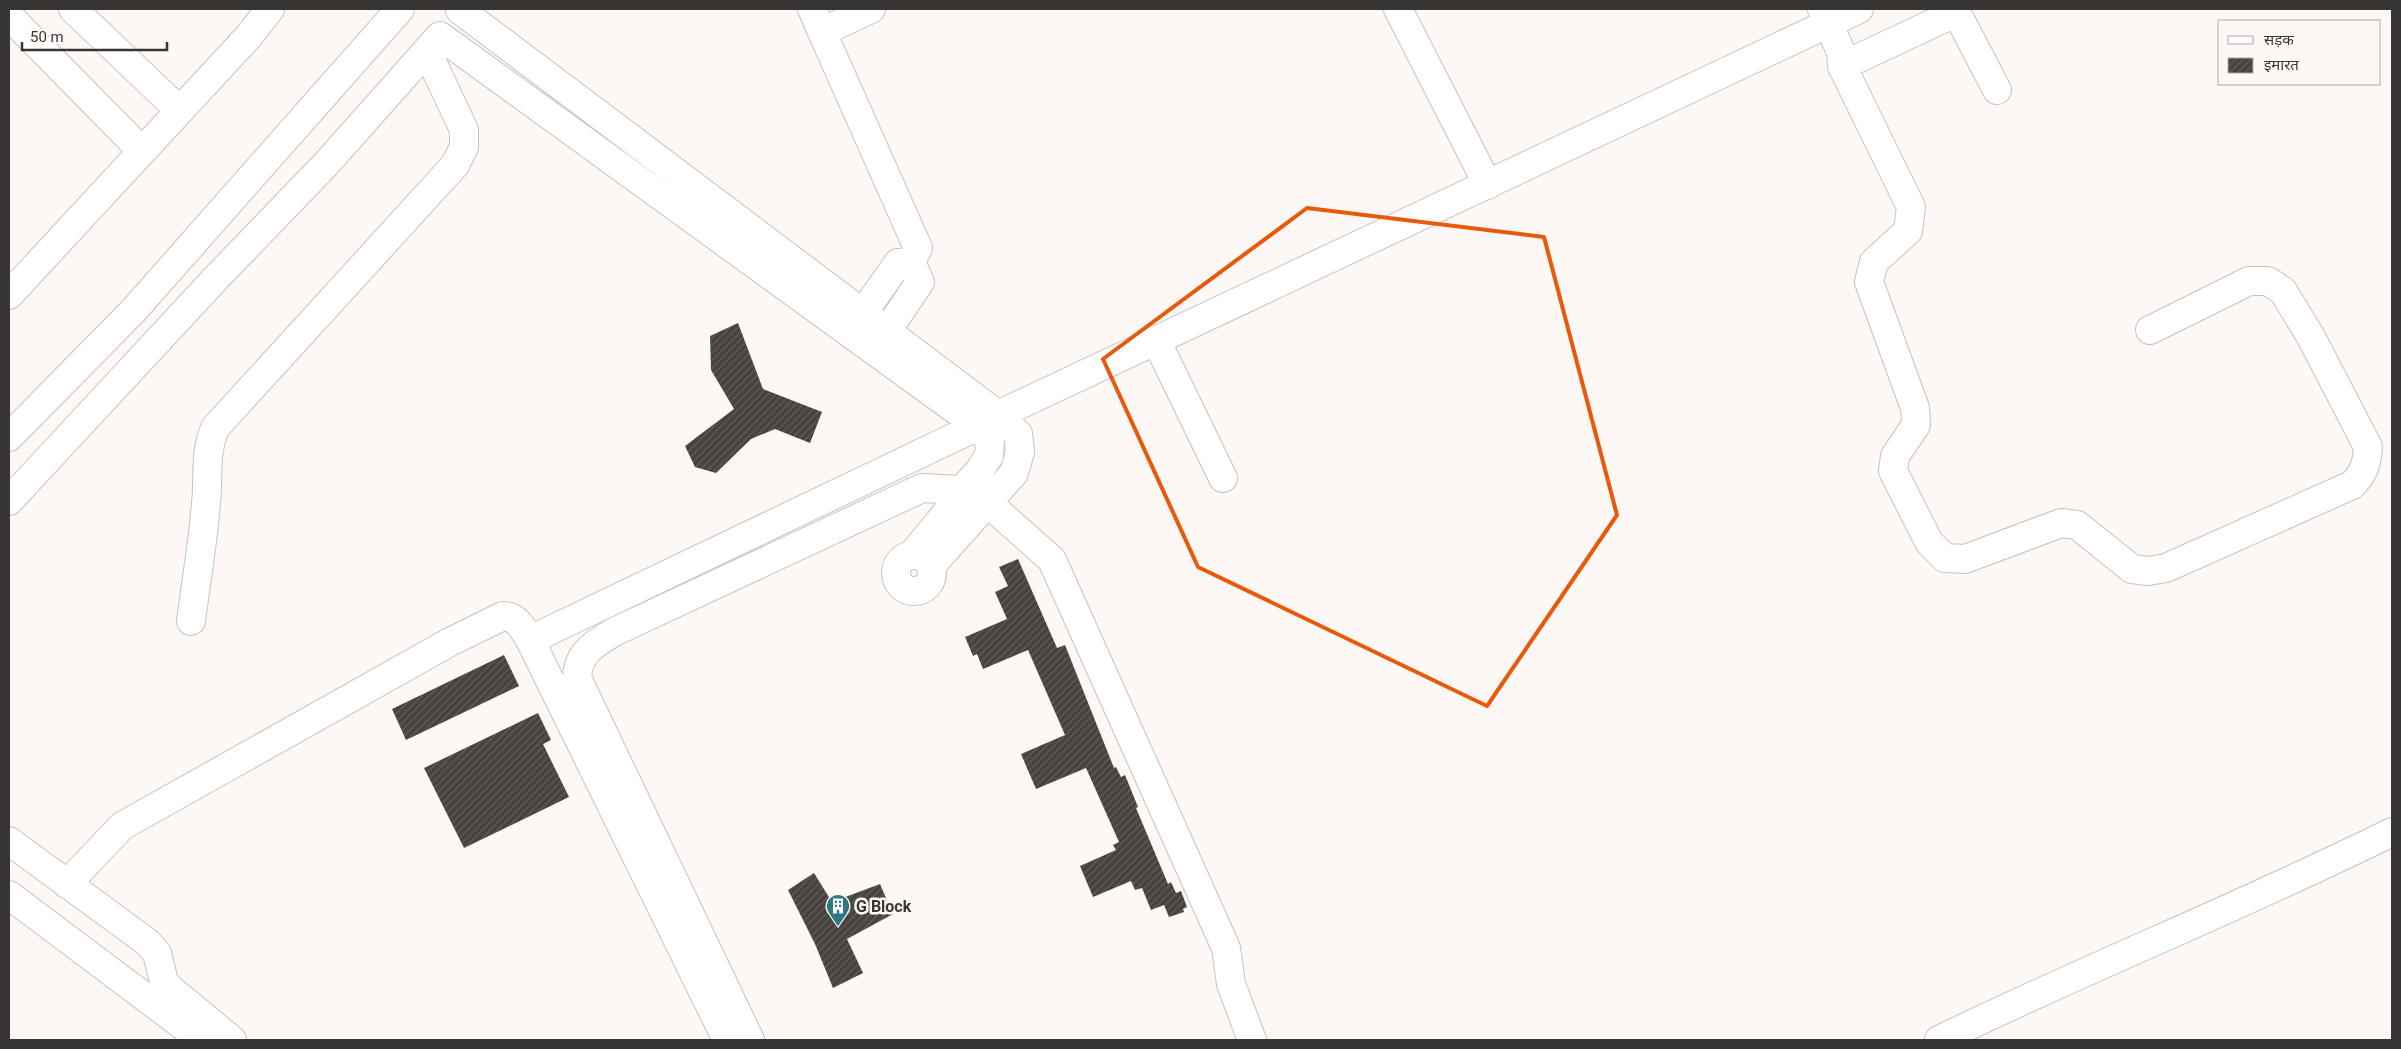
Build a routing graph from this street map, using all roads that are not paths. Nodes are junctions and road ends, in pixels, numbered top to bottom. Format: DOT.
graph roads {
  1 [pos="73,9"];
  2 [pos="270,9"];
  3 [pos="400,9"];
  4 [pos="871,9"];
  5 [pos="1398,9"];
  6 [pos="1859,9"];
  7 [pos="461,10"];
  8 [pos="9,16"];
  9 [pos="817,20"];
  10 [pos="1823,20"];
  11 [pos="433,43"];
  12 [pos="1842,65"];
  13 [pos="1997,90"];
  14 [pos="179,110"];
  15 [pos="142,150"];
  16 [pos="1488,185"];
  17 [pos="911,262"];
  18 [pos="13,282"];
  19 [pos="863,313"];
  20 [pos="2150,330"];
  21 [pos="887,331"];
  22 [pos="1156,340"];
  23 [pos="988,421"];
  24 [pos="9,438"];
  25 [pos="1223,478"];
  26 [pos="962,490"];
  27 [pos="9,501"];
  28 [pos="988,502"];
  29 [pos="191,621"];
  30 [pos="530,640"];
  31 [pos="2392,832"];
  32 [pos="9,841"];
  33 [pos="67,884"];
  34 [pos="9,895"];
  35 [pos="202,1040"];
  36 [pos="232,1040"];
  37 [pos="727,1040"];
  38 [pos="750,1040"];
  39 [pos="1252,1040"];
  40 [pos="1939,1040"];
  1 -- 14 [label="street"];
  2 -- 14 [label="street"];
  3 -- 24 [label="street"];
  4 -- 9 [label="street"];
  5 -- 16 [label="street"];
  6 -- 10 [label="street"];
  7 -- 11 [label="street"];
  7 -- 19 [label="street"];
  8 -- 15 [label="street"];
  9 -- 17 [label="street"];
  10 -- 12 [label="street"];
  10 -- 16 [label="street"];
  11 -- 23 [label="street"];
  11 -- 27 [label="street"];
  11 -- 29 [label="street"];
  12 -- 13 [label="street"];
  12 -- 20 [label="street"];
  14 -- 15 [label="street"];
  15 -- 18 [label="street"];
  16 -- 22 [label="street"];
  17 -- 19 [label="street"];
  17 -- 21 [label="street"];
  19 -- 21 [label="street"];
  21 -- 23 [label="street"];
  22 -- 23 [label="street"];
  22 -- 25 [label="street"];
  23 -- 26 [label="street"];
  23 -- 28 [label="street"];
  23 -- 30 [label="street"];
  26 -- 28 [label="street"];
  26 -- 28 [label="street"];
  26 -- 38 [label="street"];
  28 -- 39 [label="street"];
  30 -- 33 [label="street"];
  30 -- 37 [label="street"];
  31 -- 40 [label="street"];
  32 -- 33 [label="street"];
  33 -- 36 [label="street"];
  34 -- 35 [label="street"];
}
